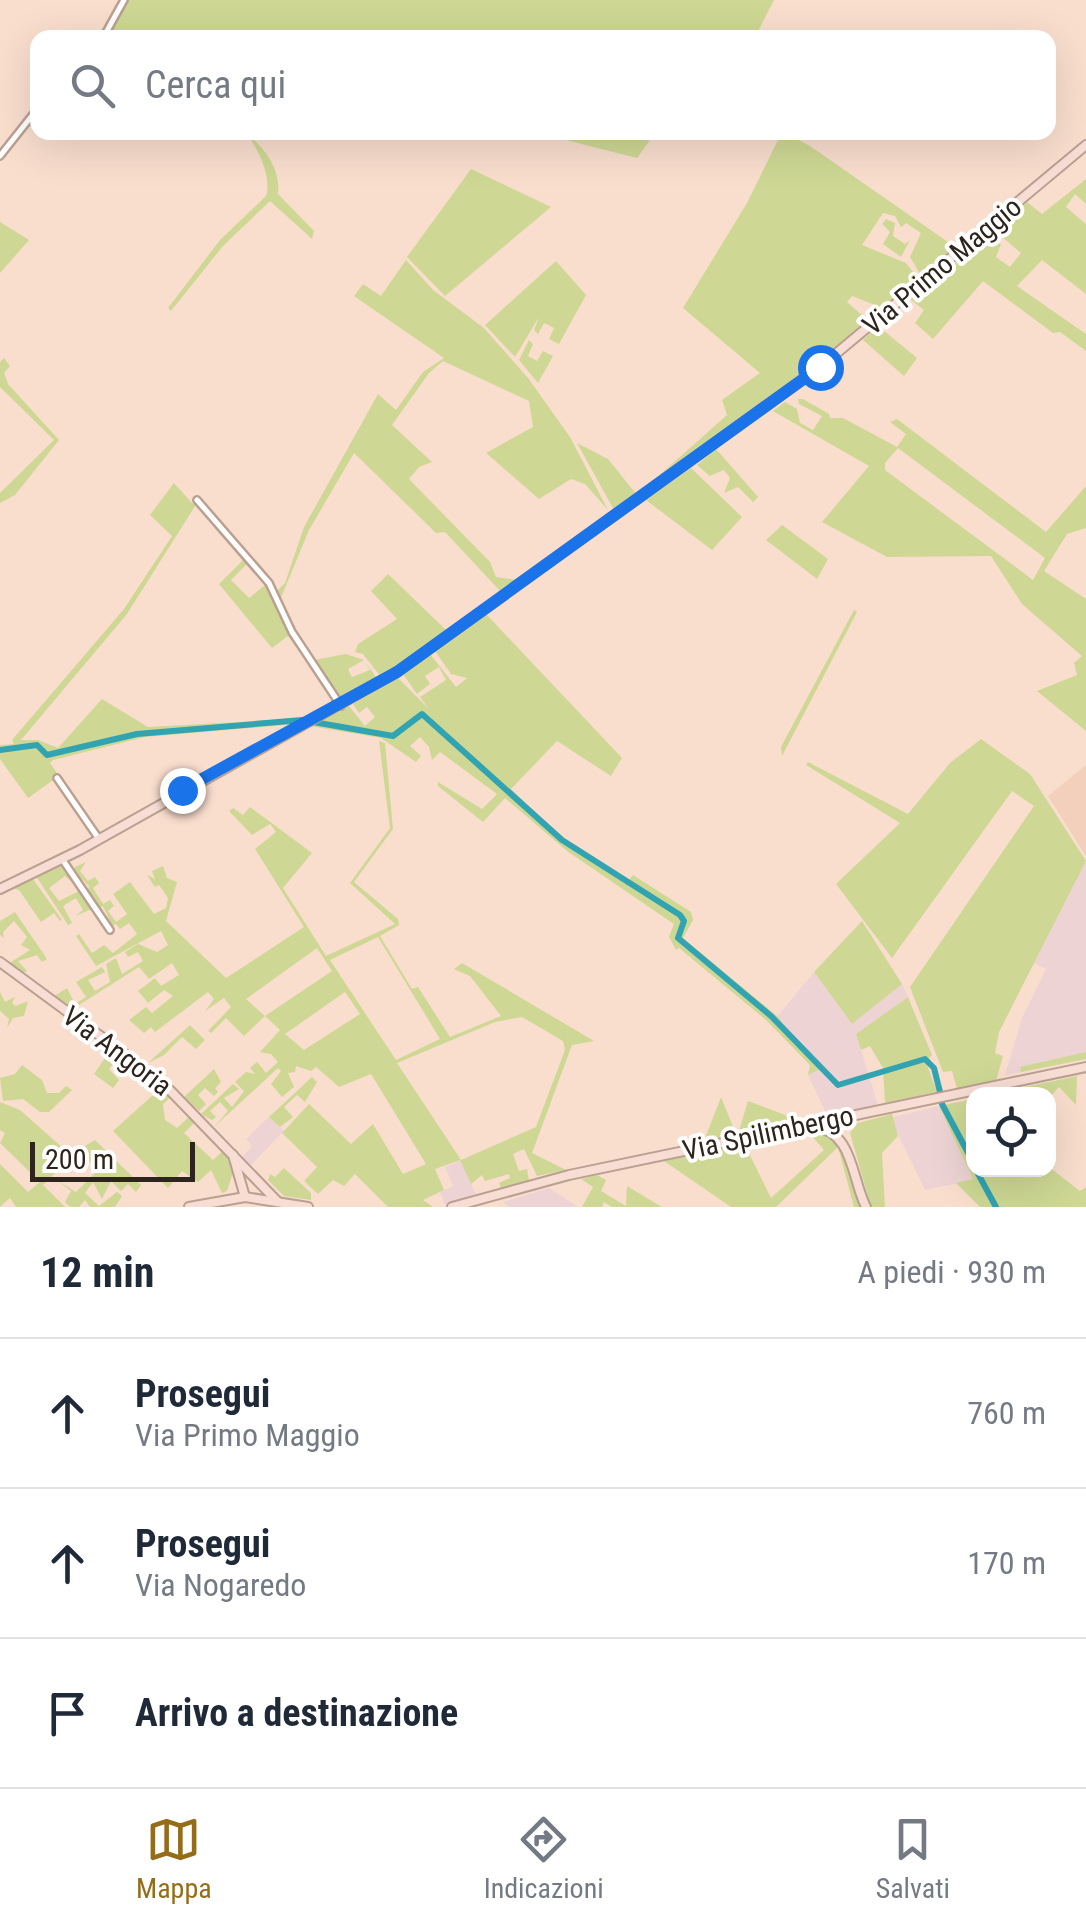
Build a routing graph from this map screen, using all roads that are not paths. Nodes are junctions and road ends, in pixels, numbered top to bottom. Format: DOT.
graph roads {
  1 [pos="124,0"];
  2 [pos="107,30"];
  3 [pos="30,118"];
  4 [pos="1086,145"];
  5 [pos="0,156"];
  6 [pos="198,500"];
  7 [pos="341,706"];
  8 [pos="57,778"];
  9 [pos="99,839"];
  10 [pos="62,859"];
  11 [pos="0,889"];
  12 [pos="110,930"];
  13 [pos="0,962"];
  14 [pos="1086,1066"];
  15 [pos="804,1125"];
  16 [pos="228,1147"];
  17 [pos="237,1169"];
  18 [pos="250,1177"];
  19 [pos="229,1197"];
  20 [pos="245,1197"];
  21 [pos="275,1204"];
  22 [pos="189,1207"];
  23 [pos="308,1207"];
  24 [pos="452,1207"];
  25 [pos="866,1207"];
  1 -- 2 [label="street"];
  3 -- 5 [label="street"];
  4 -- 7 [label="street, Via Primo Maggio"];
  6 -- 7 [label="street"];
  7 -- 9 [label="street, Via Primo Maggio"];
  8 -- 9 [label="street"];
  9 -- 10 [label="street, Via Primo Maggio"];
  10 -- 11 [label="street, Via Primo Maggio"];
  10 -- 12 [label="street"];
  13 -- 16 [label="street, Via Angoria"];
  14 -- 15 [label="street, Via Spilimbergo"];
  15 -- 24 [label="street, Via Spilimbergo"];
  15 -- 25 [label="street"];
  16 -- 17 [label="street, Via Angoria"];
  16 -- 18 [label="street, Via Angoria"];
  17 -- 19 [label="street"];
  17 -- 20 [label="street, Via Angoria"];
  18 -- 20 [label="street"];
  18 -- 21 [label="street, Via Angoria"];
  19 -- 20 [label="street"];
  19 -- 22 [label="street"];
  20 -- 21 [label="street"];
  21 -- 23 [label="street"];
}
